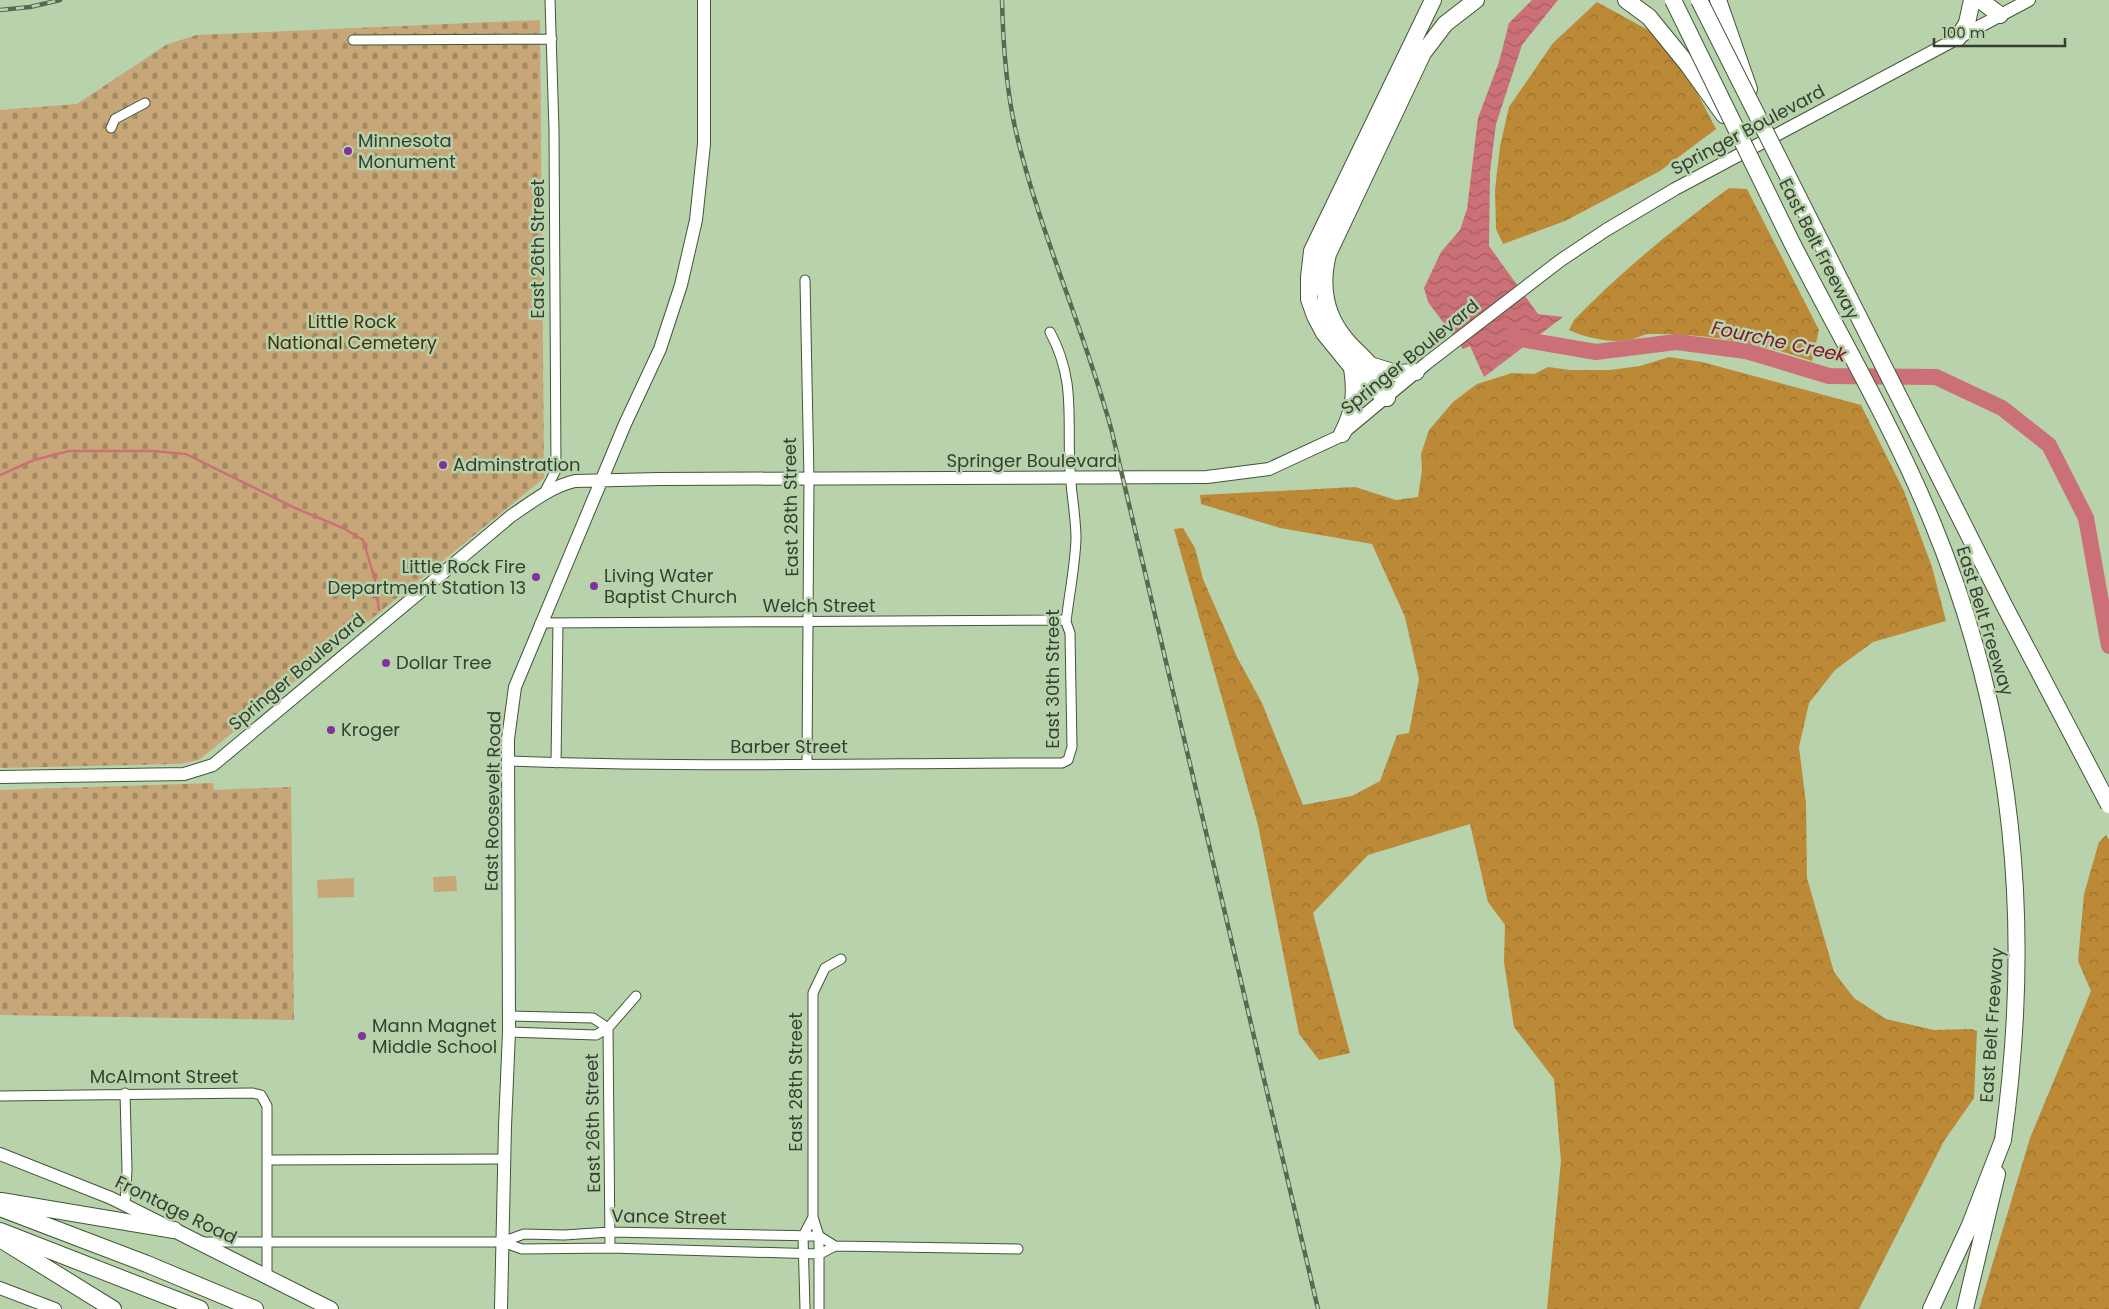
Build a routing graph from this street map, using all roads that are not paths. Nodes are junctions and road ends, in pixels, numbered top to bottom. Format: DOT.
graph roads {
  1 [pos="550,0"];
  2 [pos="704,0"];
  3 [pos="1433,0"];
  4 [pos="1476,0"];
  5 [pos="1626,0"];
  6 [pos="1673,0"];
  7 [pos="1699,0"];
  8 [pos="1718,0"];
  9 [pos="1972,0"];
  10 [pos="1980,0"];
  11 [pos="2029,0"];
  12 [pos="1998,7"];
  13 [pos="1958,38"];
  14 [pos="552,39"];
  15 [pos="353,40"];
  16 [pos="145,102"];
  17 [pos="1760,122"];
  18 [pos="111,128"];
  19 [pos="1737,133"];
  20 [pos="805,280"];
  21 [pos="1317,299"];
  22 [pos="1050,332"];
  23 [pos="1370,365"];
  24 [pos="1421,367"];
  25 [pos="1352,368"];
  26 [pos="1387,398"];
  27 [pos="1342,434"];
  28 [pos="1071,478"];
  29 [pos="809,480"];
  30 [pos="602,481"];
  31 [pos="542,495"];
  32 [pos="1066,622"];
  33 [pos="540,623"];
  34 [pos="558,623"];
  35 [pos="808,623"];
  36 [pos="1068,760"];
  37 [pos="509,761"];
  38 [pos="556,763"];
  39 [pos="807,763"];
  40 [pos="0,777"];
  41 [pos="2109,805"];
  42 [pos="841,959"];
  43 [pos="636,996"];
  44 [pos="509,1016"];
  45 [pos="608,1028"];
  46 [pos="509,1032"];
  47 [pos="125,1093"];
  48 [pos="0,1096"];
  49 [pos="2003,1140"];
  50 [pos="0,1154"];
  51 [pos="504,1159"];
  52 [pos="267,1163"];
  53 [pos="0,1201"];
  54 [pos="124,1204"];
  55 [pos="0,1208"];
  56 [pos="812,1217"];
  57 [pos="174,1230"];
  58 [pos="0,1231"];
  59 [pos="610,1232"];
  60 [pos="803,1236"];
  61 [pos="819,1236"];
  62 [pos="0,1239"];
  63 [pos="267,1241"];
  64 [pos="199,1242"];
  65 [pos="502,1242"];
  66 [pos="835,1246"];
  67 [pos="610,1248"];
  68 [pos="1018,1249"];
  69 [pos="804,1254"];
  70 [pos="820,1254"];
  71 [pos="267,1277"];
  72 [pos="0,1288"];
  73 [pos="55,1309"];
  74 [pos="113,1309"];
  75 [pos="200,1309"];
  76 [pos="255,1309"];
  77 [pos="331,1309"];
  78 [pos="501,1309"];
  79 [pos="805,1309"];
  80 [pos="819,1309"];
  81 [pos="1930,1309"];
  82 [pos="1965,1309"];
  1 -- 14 [label="street, East 26th Street"];
  2 -- 30 [label="main road, East Roosevelt Road"];
  3 -- 21 [label="highway"];
  4 -- 21 [label="highway"];
  5 -- 19 [label="highway, bridge"];
  6 -- 19 [label="highway, East Belt Freeway, bridge"];
  7 -- 17 [label="highway, East Belt Freeway, bridge"];
  8 -- 17 [label="highway, bridge"];
  9 -- 13 [label="highway"];
  10 -- 12 [label="highway"];
  11 -- 12 [label="main road, Springer Boulevard"];
  12 -- 13 [label="main road, Springer Boulevard"];
  13 -- 24 [label="main road, Springer Boulevard"];
  14 -- 15 [label="street"];
  14 -- 31 [label="street, East 26th Street"];
  16 -- 18 [label="street"];
  17 -- 41 [label="highway, East Belt Freeway, bridge"];
  19 -- 49 [label="highway, East Belt Freeway, bridge"];
  20 -- 29 [label="street, East 28th Street"];
  21 -- 23 [label="highway"];
  21 -- 25 [label="highway"];
  22 -- 28 [label="street, East 30th Street"];
  23 -- 24 [label="highway"];
  23 -- 26 [label="highway"];
  24 -- 26 [label="main road, Springer Boulevard"];
  25 -- 26 [label="highway"];
  25 -- 27 [label="highway"];
  26 -- 27 [label="main road, Springer Boulevard"];
  27 -- 28 [label="main road, Springer Boulevard"];
  28 -- 29 [label="main road, Springer Boulevard"];
  28 -- 32 [label="street, East 30th Street"];
  29 -- 30 [label="main road, Springer Boulevard"];
  29 -- 35 [label="street, East 28th Street"];
  30 -- 31 [label="main road, Springer Boulevard"];
  30 -- 33 [label="main road, East Roosevelt Road"];
  31 -- 40 [label="main road, Springer Boulevard"];
  32 -- 35 [label="street, Welch Street"];
  32 -- 36 [label="street, East 30th Street"];
  33 -- 34 [label="street, Welch Street"];
  33 -- 37 [label="main road, East Roosevelt Road"];
  34 -- 35 [label="street, Welch Street"];
  34 -- 38 [label="street"];
  35 -- 39 [label="street, East 28th Street"];
  36 -- 39 [label="street, Barber Street"];
  37 -- 38 [label="street, Barber Street"];
  37 -- 44 [label="main road, East Roosevelt Road"];
  38 -- 39 [label="street, Barber Street"];
  42 -- 56 [label="street, East 28th Street"];
  43 -- 45 [label="street"];
  44 -- 45 [label="street"];
  44 -- 46 [label="main road, East Roosevelt Road"];
  45 -- 46 [label="street"];
  45 -- 59 [label="street, East 26th Street"];
  46 -- 51 [label="main road, East Roosevelt Road"];
  47 -- 48 [label="street, McAlmont Street"];
  47 -- 52 [label="street, McAlmont Street"];
  47 -- 54 [label="street"];
  49 -- 81 [label="highway"];
  49 -- 82 [label="highway, East Belt Freeway"];
  50 -- 54 [label="main road, Frontage Road"];
  51 -- 52 [label="street"];
  51 -- 65 [label="main road, East Roosevelt Road"];
  52 -- 63 [label="street"];
  53 -- 57 [label="highway"];
  54 -- 57 [label="main road, Frontage Road"];
  55 -- 76 [label="highway"];
  56 -- 60 [label="street, East 28th Street"];
  56 -- 61 [label="street, East 28th Street"];
  57 -- 64 [label="main road, Frontage Road"];
  58 -- 75 [label="highway"];
  59 -- 60 [label="street, Vance Street"];
  59 -- 65 [label="street, Vance Street"];
  59 -- 67 [label="street, East 26th Street"];
  60 -- 61 [label="street, Vance Street"];
  60 -- 69 [label="street, East 28th Street"];
  61 -- 66 [label="street"];
  61 -- 70 [label="street, East 28th Street"];
  62 -- 74 [label="highway"];
  63 -- 64 [label="street, Vance Street"];
  63 -- 65 [label="street, Vance Street"];
  63 -- 71 [label="street"];
  64 -- 71 [label="main road, Frontage Road"];
  65 -- 67 [label="street, Vance Street"];
  65 -- 78 [label="main road, East Roosevelt Road"];
  66 -- 68 [label="street, Vance Street"];
  66 -- 70 [label="street, Vance Street"];
  67 -- 69 [label="street, Vance Street"];
  69 -- 70 [label="street, Vance Street"];
  69 -- 79 [label="street, East 28th Street"];
  70 -- 80 [label="street, East 28th Street"];
  71 -- 77 [label="main road, Frontage Road"];
  72 -- 73 [label="main road"];
}
